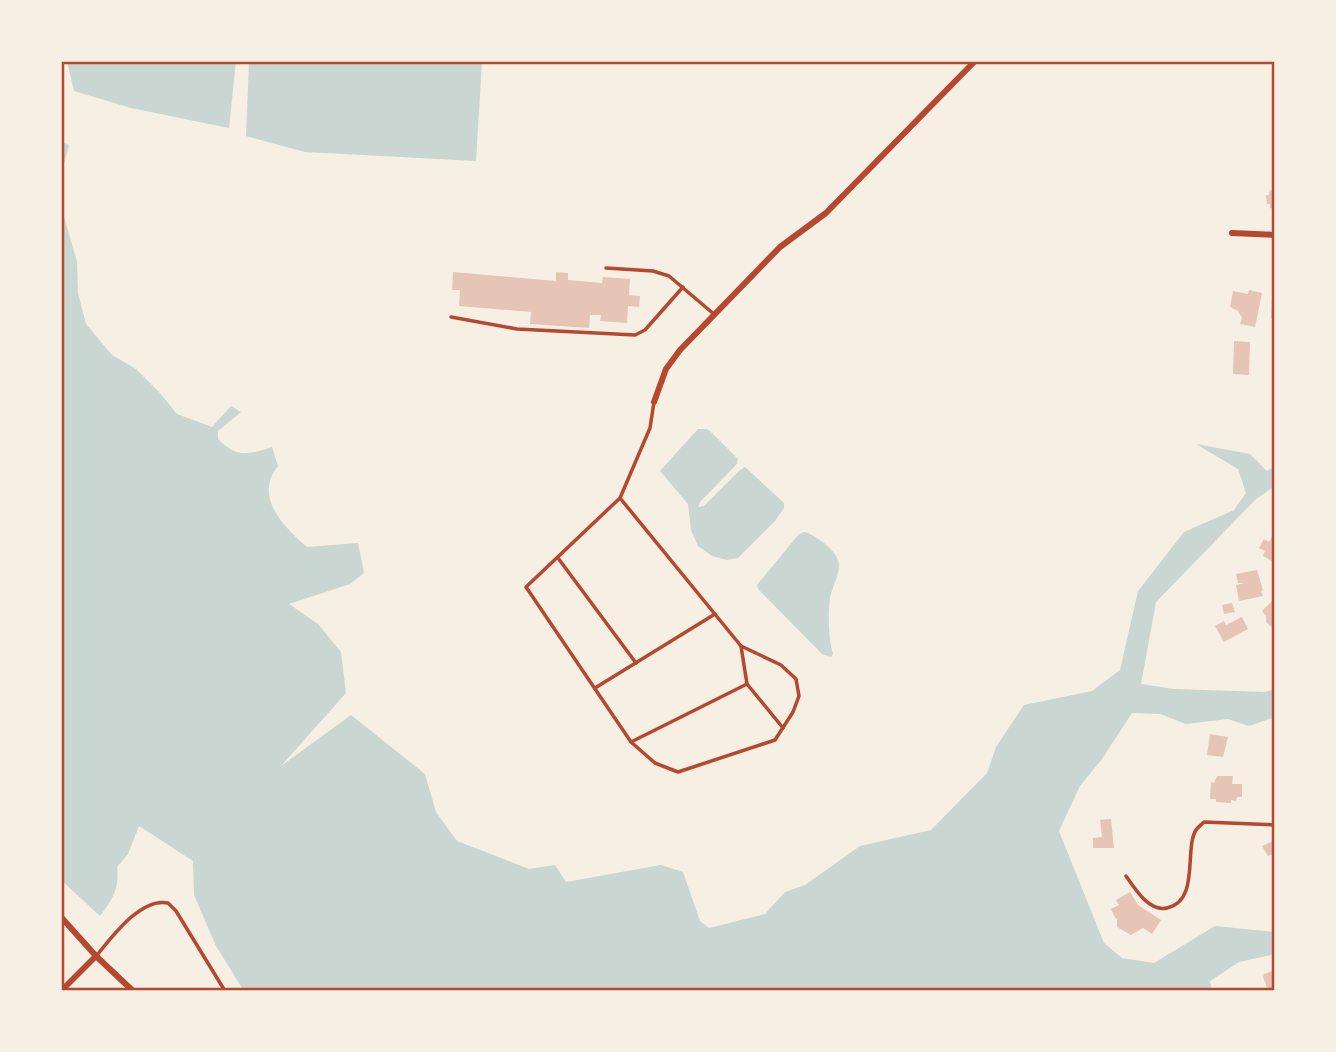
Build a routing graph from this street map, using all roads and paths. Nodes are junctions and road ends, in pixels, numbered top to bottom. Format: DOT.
graph roads {
  1 [pos="975,61"];
  2 [pos="1232,233"];
  3 [pos="1275,236"];
  4 [pos="606,268"];
  5 [pos="684,287"];
  6 [pos="715,314"];
  7 [pos="451,317"];
  8 [pos="654,402"];
  9 [pos="620,498"];
  10 [pos="558,557"];
  11 [pos="715,614"];
  12 [pos="741,646"];
  13 [pos="636,663"];
  14 [pos="747,684"];
  15 [pos="595,688"];
  16 [pos="783,728"];
  17 [pos="631,742"];
  18 [pos="1275,825"];
  19 [pos="1126,876"];
  20 [pos="61,916"];
  21 [pos="96,956"];
  22 [pos="61,991"];
  23 [pos="133,991"];
  24 [pos="225,991"];
  1 -- 6 [label="street"];
  2 -- 3 [label="street"];
  4 -- 5 [label="lane"];
  5 -- 6 [label="lane"];
  5 -- 7 [label="lane"];
  6 -- 8 [label="street"];
  8 -- 9 [label="lane"];
  9 -- 10 [label="lane"];
  9 -- 11 [label="lane"];
  10 -- 13 [label="lane"];
  10 -- 15 [label="lane"];
  11 -- 12 [label="lane"];
  11 -- 13 [label="lane"];
  12 -- 14 [label="lane"];
  12 -- 16 [label="lane"];
  13 -- 15 [label="lane"];
  14 -- 16 [label="lane"];
  14 -- 17 [label="lane"];
  15 -- 17 [label="lane"];
  16 -- 17 [label="lane"];
  18 -- 19 [label="lane"];
  20 -- 21 [label="street"];
  21 -- 22 [label="street"];
  21 -- 23 [label="street"];
  21 -- 24 [label="lane"];
}
